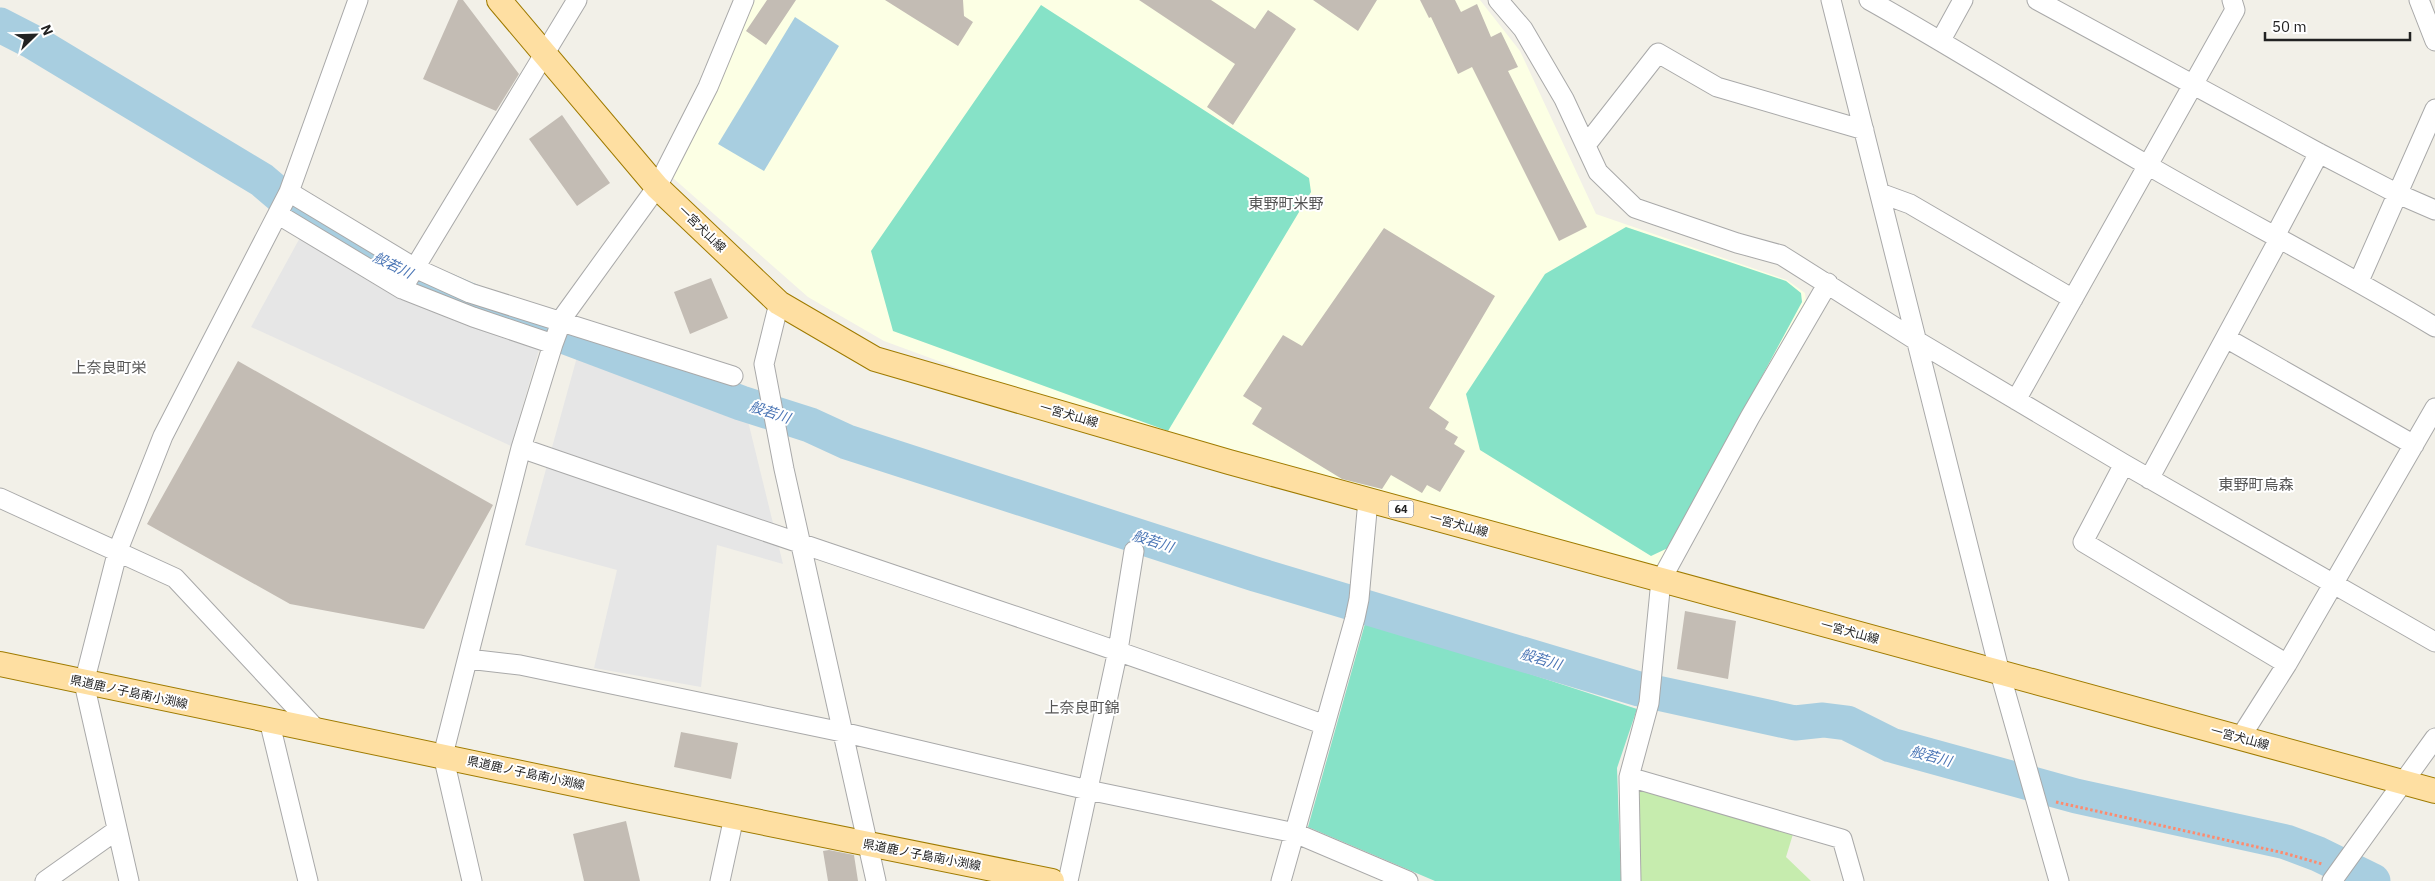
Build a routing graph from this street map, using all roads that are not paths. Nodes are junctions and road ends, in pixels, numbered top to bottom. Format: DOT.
graph roads {
  1 [pos="358,0"];
  2 [pos="498,0"];
  3 [pos="577,0"];
  4 [pos="744,0"];
  5 [pos="1498,0"];
  6 [pos="1831,0"];
  7 [pos="1869,0"];
  8 [pos="1963,0"];
  9 [pos="2036,0"];
  10 [pos="2232,0"];
  11 [pos="2419,0"];
  12 [pos="1941,40"];
  13 [pos="2435,42"];
  14 [pos="545,55"];
  15 [pos="2192,85"];
  16 [pos="2435,109"];
  17 [pos="1864,130"];
  18 [pos="1586,145"];
  19 [pos="2319,153"];
  20 [pos="2148,165"];
  21 [pos="657,187"];
  22 [pos="289,192"];
  23 [pos="1880,193"];
  24 [pos="2398,194"];
  25 [pos="2435,210"];
  26 [pos="279,215"];
  27 [pos="2277,237"];
  28 [pos="415,268"];
  29 [pos="2360,281"];
  30 [pos="1828,282"];
  31 [pos="402,289"];
  32 [pos="2073,300"];
  33 [pos="779,303"];
  34 [pos="561,323"];
  35 [pos="2435,327"];
  36 [pos="2226,338"];
  37 [pos="1918,341"];
  38 [pos="553,344"];
  39 [pos="733,376"];
  40 [pos="2016,400"];
  41 [pos="2435,408"];
  42 [pos="2414,445"];
  43 [pos="521,448"];
  44 [pos="2124,464"];
  45 [pos="2149,479"];
  46 [pos="0,498"];
  47 [pos="1368,500"];
  48 [pos="800,545"];
  49 [pos="118,550"];
  50 [pos="1134,551"];
  51 [pos="1661,580"];
  52 [pos="2333,584"];
  53 [pos="2435,642"];
  54 [pos="1118,650"];
  55 [pos="468,659"];
  56 [pos="0,664"];
  57 [pos="2287,664"];
  58 [pos="2000,674"];
  59 [pos="84,683"];
  60 [pos="269,720"];
  61 [pos="1325,725"];
  62 [pos="317,730"];
  63 [pos="842,732"];
  64 [pos="2240,738"];
  65 [pos="2435,738"];
  66 [pos="443,755"];
  67 [pos="1629,777"];
  68 [pos="2403,782"];
  69 [pos="1088,790"];
  70 [pos="2435,791"];
  71 [pos="734,818"];
  72 [pos="117,830"];
  73 [pos="1295,833"];
  74 [pos="866,844"];
  75 [pos="2336,877"];
  76 [pos="45,881"];
  77 [pos="129,881"];
  78 [pos="308,881"];
  79 [pos="472,881"];
  80 [pos="720,881"];
  81 [pos="876,881"];
  82 [pos="1052,881"];
  83 [pos="1068,881"];
  84 [pos="1281,881"];
  85 [pos="1408,881"];
  86 [pos="1631,881"];
  87 [pos="1854,881"];
  88 [pos="2059,881"];
  1 -- 22 [label="street"];
  2 -- 14 [label="main road, 一宮犬山線 / 64"];
  3 -- 14 [label="street"];
  4 -- 21 [label="street"];
  5 -- 18 [label="street"];
  6 -- 17 [label="street"];
  7 -- 12 [label="street"];
  8 -- 12 [label="street"];
  9 -- 15 [label="street"];
  10 -- 15 [label="street"];
  11 -- 13 [label="street"];
  12 -- 20 [label="street"];
  14 -- 21 [label="main road, 一宮犬山線 / 64"];
  14 -- 28 [label="street"];
  15 -- 19 [label="street"];
  15 -- 20 [label="street"];
  16 -- 24 [label="street"];
  17 -- 18 [label="street"];
  17 -- 23 [label="street"];
  18 -- 30 [label="street"];
  19 -- 24 [label="street"];
  19 -- 27 [label="street"];
  20 -- 27 [label="street"];
  20 -- 32 [label="street"];
  21 -- 33 [label="main road, 一宮犬山線 / 64"];
  21 -- 34 [label="street"];
  22 -- 26 [label="street"];
  22 -- 28 [label="street"];
  23 -- 32 [label="street"];
  23 -- 37 [label="street"];
  24 -- 25 [label="street"];
  24 -- 29 [label="street"];
  26 -- 31 [label="street"];
  26 -- 49 [label="street"];
  27 -- 29 [label="street"];
  27 -- 36 [label="street"];
  28 -- 31 [label="street"];
  28 -- 34 [label="street"];
  29 -- 35 [label="street"];
  30 -- 37 [label="street"];
  30 -- 51 [label="street"];
  31 -- 38 [label="street"];
  32 -- 40 [label="street"];
  33 -- 47 [label="main road, 一宮犬山線 / 64"];
  33 -- 48 [label="street"];
  34 -- 38 [label="street"];
  34 -- 39 [label="street"];
  36 -- 42 [label="street"];
  36 -- 45 [label="street"];
  37 -- 40 [label="street"];
  37 -- 58 [label="street"];
  38 -- 43 [label="street"];
  40 -- 44 [label="street"];
  41 -- 42 [label="street"];
  42 -- 52 [label="street"];
  43 -- 48 [label="street"];
  43 -- 55 [label="street"];
  44 -- 45 [label="street"];
  44 -- 57 [label="street"];
  45 -- 52 [label="street"];
  46 -- 49 [label="street"];
  47 -- 51 [label="main road, 一宮犬山線 / 64"];
  47 -- 61 [label="street"];
  48 -- 54 [label="street"];
  48 -- 63 [label="street"];
  49 -- 59 [label="street"];
  49 -- 62 [label="street"];
  50 -- 54 [label="street"];
  51 -- 58 [label="main road, 一宮犬山線 / 64"];
  51 -- 67 [label="street"];
  52 -- 53 [label="street"];
  52 -- 57 [label="street"];
  54 -- 61 [label="street"];
  54 -- 69 [label="street"];
  55 -- 63 [label="street"];
  55 -- 66 [label="street"];
  56 -- 59 [label="main road, 県道鹿ノ子島南小渕線"];
  57 -- 64 [label="street"];
  58 -- 64 [label="main road, 一宮犬山線 / 64"];
  58 -- 88 [label="street"];
  59 -- 60 [label="main road, 県道鹿ノ子島南小渕線"];
  59 -- 72 [label="street"];
  60 -- 62 [label="main road, 県道鹿ノ子島南小渕線"];
  60 -- 78 [label="street"];
  61 -- 73 [label="street"];
  62 -- 66 [label="main road, 県道鹿ノ子島南小渕線"];
  63 -- 69 [label="street"];
  63 -- 74 [label="street"];
  64 -- 68 [label="main road, 一宮犬山線 / 64"];
  65 -- 68 [label="street"];
  66 -- 71 [label="main road, 県道鹿ノ子島南小渕線"];
  66 -- 79 [label="street"];
  67 -- 86 [label="street"];
  67 -- 87 [label="street"];
  68 -- 70 [label="main road, 一宮犬山線 / 64"];
  68 -- 75 [label="street"];
  69 -- 73 [label="street"];
  69 -- 83 [label="street"];
  71 -- 74 [label="main road, 県道鹿ノ子島南小渕線"];
  71 -- 80 [label="street"];
  72 -- 76 [label="street"];
  72 -- 77 [label="street"];
  73 -- 84 [label="street"];
  73 -- 85 [label="street"];
  74 -- 81 [label="street"];
  74 -- 82 [label="main road, 県道鹿ノ子島南小渕線"];
}
